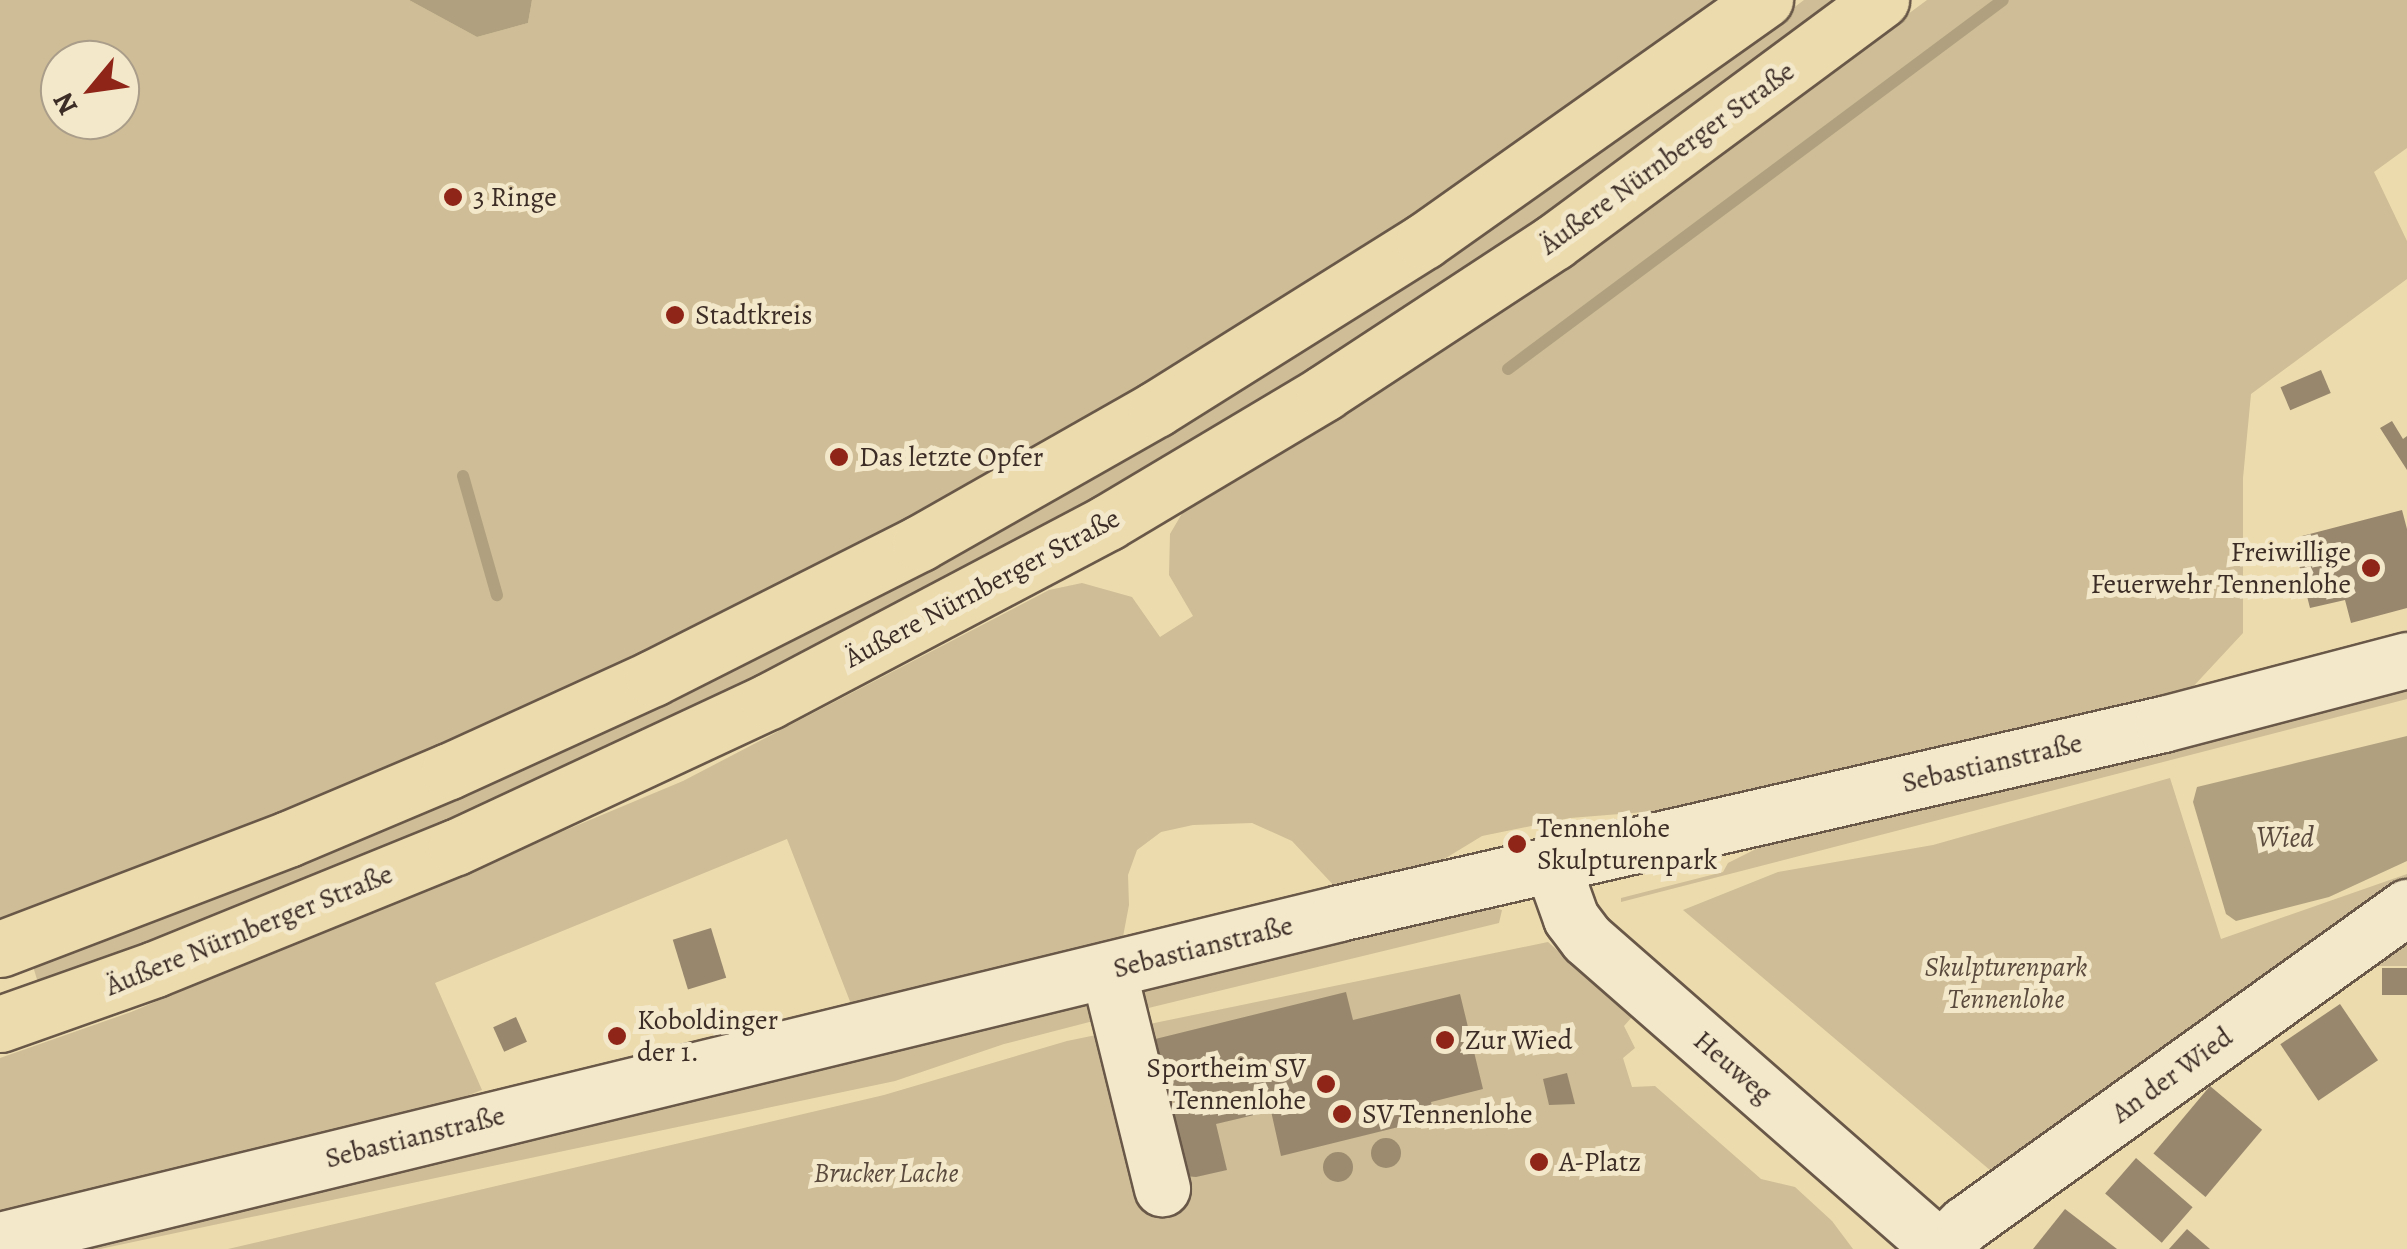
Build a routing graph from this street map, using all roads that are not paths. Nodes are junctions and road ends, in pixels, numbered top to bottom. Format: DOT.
graph roads {
  1 [pos="1764,0"];
  2 [pos="1881,0"];
  3 [pos="2407,660"];
  4 [pos="1552,864"];
  5 [pos="2407,907"];
  6 [pos="0,949"];
  7 [pos="1108,970"];
  8 [pos="0,1024"];
  9 [pos="1162,1188"];
  10 [pos="0,1240"];
  11 [pos="1941,1248"];
  1 -- 6 [label="highway"];
  2 -- 8 [label="highway, Äußere Nürnberger Straße"];
  3 -- 4 [label="street, Sebastianstraße"];
  4 -- 7 [label="street, Sebastianstraße"];
  4 -- 11 [label="street, Heuweg"];
  5 -- 11 [label="street, An der Wied"];
  7 -- 9 [label="street"];
  7 -- 10 [label="street, Sebastianstraße"];
}
